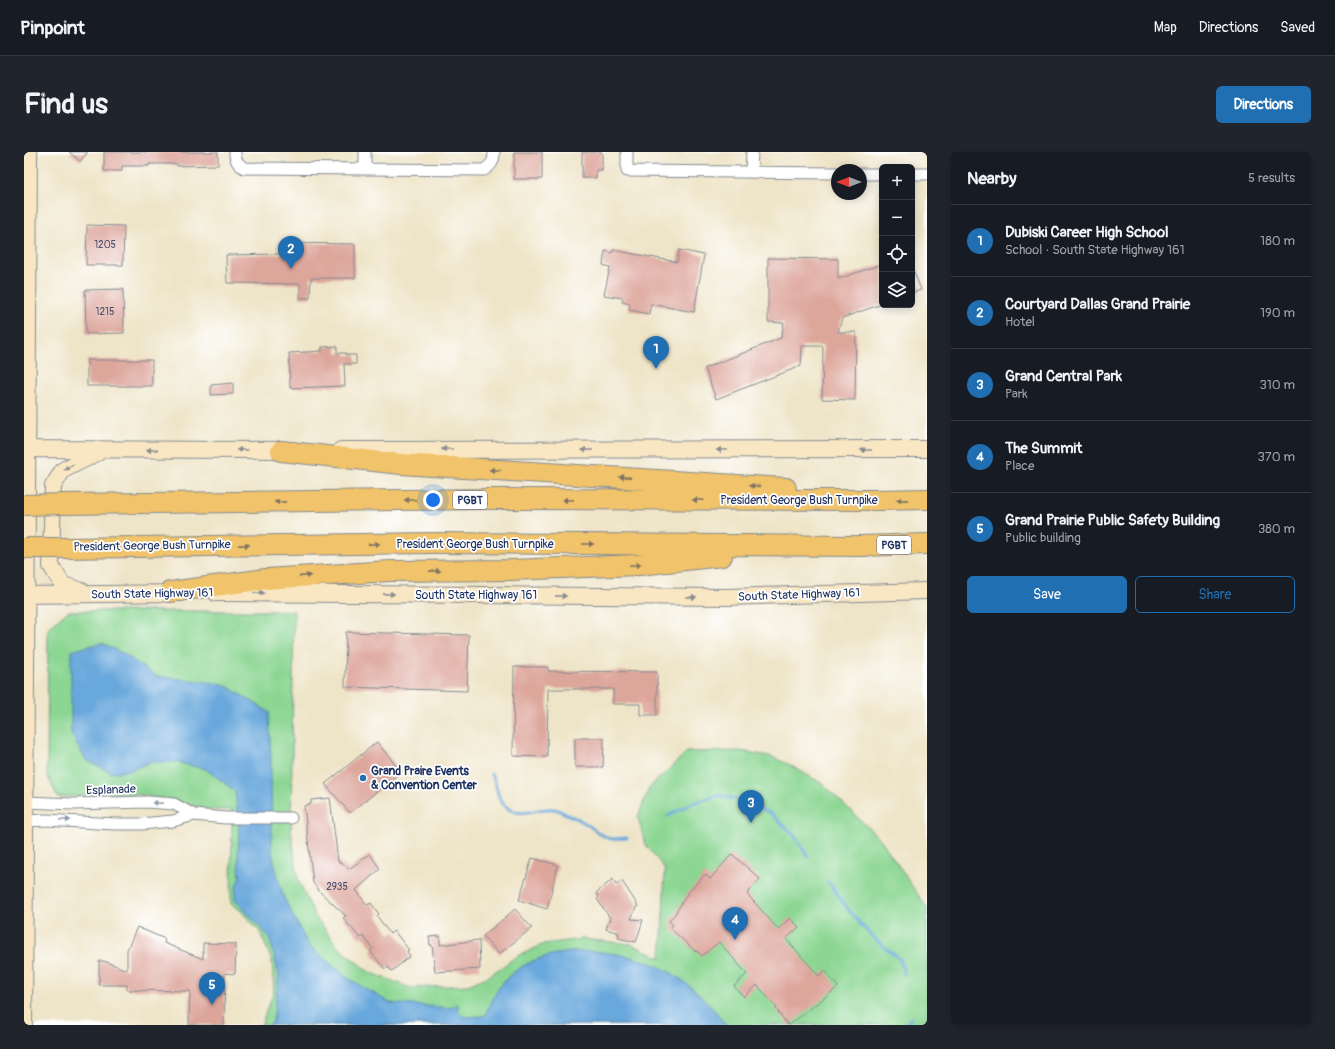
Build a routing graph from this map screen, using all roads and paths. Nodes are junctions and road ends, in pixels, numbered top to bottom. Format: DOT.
graph roads {
  1 [pos="29,152"];
  2 [pos="235,152"];
  3 [pos="365,152"];
  4 [pos="494,152"];
  5 [pos="627,152"];
  6 [pos="752,152"];
  7 [pos="365,169"];
  8 [pos="751,172"];
  9 [pos="831,173"];
  10 [pos="867,174"];
  11 [pos="879,174"];
  12 [pos="915,174"];
  13 [pos="927,174"];
  14 [pos="26,449"];
  15 [pos="927,449"];
  16 [pos="104,450"];
  17 [pos="281,450"];
  18 [pos="927,499"];
  19 [pos="877,500"];
  20 [pos="24,505"];
  21 [pos="927,544"];
  22 [pos="860,546"];
  23 [pos="24,548"];
  24 [pos="927,591"];
  25 [pos="170,592"];
  26 [pos="90,594"];
  27 [pos="26,595"];
  28 [pos="25,802"];
  29 [pos="194,815"];
  30 [pos="290,818"];
  31 [pos="25,821"];
  32 [pos="24,1025"];
  1 -- 14 [label="main road"];
  2 -- 7 [label="street"];
  3 -- 7 [label="street"];
  4 -- 7 [label="street"];
  5 -- 8 [label="street"];
  6 -- 8 [label="street"];
  8 -- 9 [label="street"];
  10 -- 11 [label="street"];
  12 -- 13 [label="street"];
  14 -- 16 [label="main road"];
  14 -- 27 [label="main road"];
  15 -- 17 [label="main road, one-way"];
  17 -- 16 [label="main road, one-way"];
  16 -- 26 [label="main road, one-way"];
  19 -- 17 [label="highway, one-way"];
  18 -- 19 [label="highway, President George Bush Turnpike / PGBT, one-way"];
  19 -- 20 [label="highway, President George Bush Turnpike / PGBT, one-way, bridge"];
  21 -- 22 [label="highway, President George Bush Turnpike / PGBT"];
  23 -- 22 [label="highway, President George Bush Turnpike / PGBT, one-way, bridge"];
  25 -- 22 [label="highway, one-way"];
  25 -- 24 [label="main road, South State Highway 161, one-way"];
  25 -- 26 [label="main road, South State Highway 161"];
  26 -- 27 [label="main road, South State Highway 161"];
  27 -- 28 [label="main road"];
  29 -- 28 [label="street, Esplanade, one-way"];
  28 -- 31 [label="main road"];
  29 -- 30 [label="street, Esplanade"];
  31 -- 29 [label="street, Esplanade, one-way"];
  31 -- 32 [label="main road"];
}
